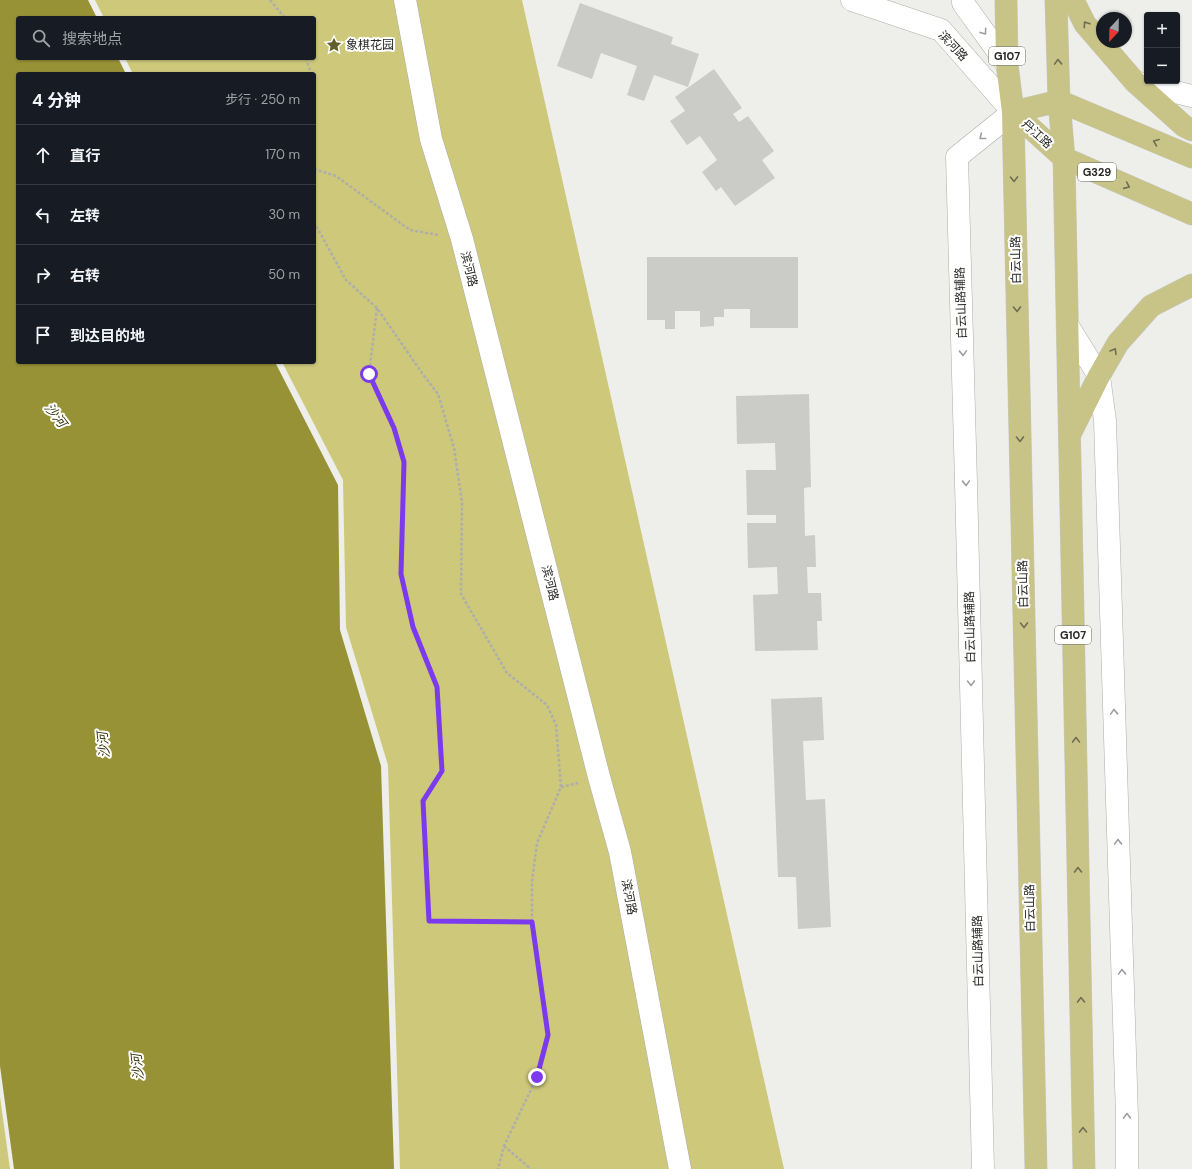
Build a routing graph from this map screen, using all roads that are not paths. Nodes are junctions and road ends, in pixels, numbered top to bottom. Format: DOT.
graph roads {
  1 [pos="406,0"];
  2 [pos="852,0"];
  3 [pos="963,0"];
  4 [pos="1006,0"];
  5 [pos="1056,0"];
  6 [pos="1073,0"];
  7 [pos="1007,64"];
  8 [pos="1135,82"];
  9 [pos="1192,96"];
  10 [pos="1059,101"];
  11 [pos="1013,112"];
  12 [pos="1192,130"];
  13 [pos="1192,156"];
  14 [pos="1064,158"];
  15 [pos="1192,214"];
  16 [pos="1192,285"];
  17 [pos="1068,326"];
  18 [pos="1099,376"];
  19 [pos="1070,434"];
  20 [pos="680,1169"];
  21 [pos="983,1169"];
  22 [pos="1036,1169"];
  23 [pos="1084,1169"];
  24 [pos="1127,1169"];
  1 -- 20 [label="street, 滨河路"];
  2 -- 11 [label="street, 滨河路"];
  3 -- 7 [label="street, one-way"];
  4 -- 7 [label="highway, 白云山路 / G107"];
  10 -- 5 [label="highway, G107, one-way"];
  8 -- 6 [label="highway, one-way"];
  7 -- 11 [label="highway, 白云山路 / G107"];
  8 -- 9 [label="street"];
  8 -- 12 [label="highway"];
  10 -- 11 [label="highway, 丹江路"];
  13 -- 10 [label="highway, one-way"];
  10 -- 14 [label="highway, G107"];
  11 -- 14 [label="highway, 丹江路 / G329"];
  11 -- 21 [label="street, 白云山路辅路, one-way"];
  11 -- 22 [label="highway, 白云山路 / G107, one-way"];
  14 -- 15 [label="highway, 丹江路 / G329, one-way"];
  14 -- 17 [label="highway, G107"];
  18 -- 16 [label="highway, one-way"];
  17 -- 18 [label="street"];
  17 -- 19 [label="highway, G107"];
  18 -- 19 [label="highway"];
  24 -- 18 [label="street, one-way"];
  23 -- 19 [label="highway, G107, one-way"];
}
